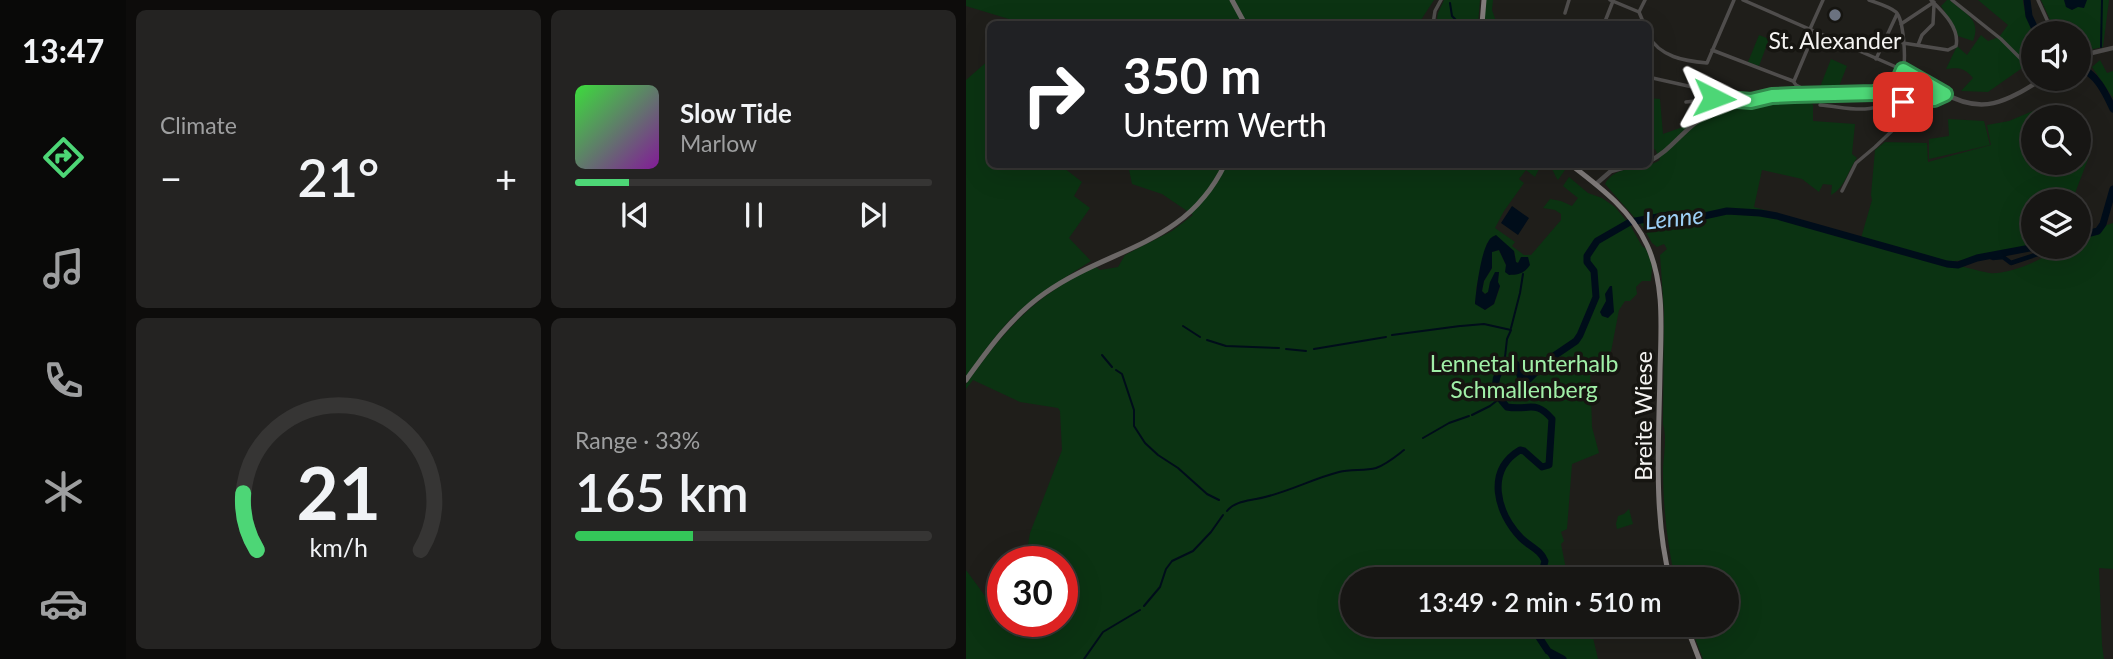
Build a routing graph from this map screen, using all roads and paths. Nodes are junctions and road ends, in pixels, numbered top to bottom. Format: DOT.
graph roads {
  1 [pos="1233,0"];
  2 [pos="1441,0"];
  3 [pos="1484,0"];
  4 [pos="1569,0"];
  5 [pos="1645,0"];
  6 [pos="1734,0"];
  7 [pos="1743,0"];
  8 [pos="1823,0"];
  9 [pos="1869,0"];
  10 [pos="1952,0"];
  11 [pos="2038,0"];
  12 [pos="1612,1"];
  13 [pos="1932,1"];
  14 [pos="1639,12"];
  15 [pos="1566,13"];
  16 [pos="1897,14"];
  17 [pos="1244,21"];
  18 [pos="1433,21"];
  19 [pos="1482,21"];
  20 [pos="1605,21"];
  21 [pos="1643,21"];
  22 [pos="2048,21"];
  23 [pos="1900,24"];
  24 [pos="1810,29"];
  25 [pos="1815,31"];
  26 [pos="1652,41"];
  27 [pos="1903,43"];
  28 [pos="1918,45"];
  29 [pos="2113,48"];
  30 [pos="1712,50"];
  31 [pos="2091,53"];
  32 [pos="1876,59"];
  33 [pos="2021,59"];
  34 [pos="1903,70"];
  35 [pos="1652,78"];
  36 [pos="1793,81"];
  37 [pos="1697,88"];
  38 [pos="2021,90"];
  39 [pos="1809,94"];
  40 [pos="1945,94"];
  41 [pos="1934,99"];
  42 [pos="1751,101"];
  43 [pos="1686,102"];
  44 [pos="1820,105"];
  45 [pos="1652,160"];
  46 [pos="1222,168"];
  47 [pos="1575,168"];
  48 [pos="1622,168"];
  49 [pos="1596,184"];
  50 [pos="1842,191"];
  51 [pos="966,380"];
  52 [pos="1667,567"];
  53 [pos="1690,637"];
  54 [pos="1699,659"];
  1 -- 17 [label="main road"];
  2 -- 18 [label="street"];
  3 -- 19 [label="main road"];
  4 -- 15 [label="street"];
  5 -- 14 [label="street"];
  6 -- 30 [label="street"];
  7 -- 24 [label="street"];
  8 -- 24 [label="street"];
  9 -- 16 [label="street"];
  10 -- 33 [label="street"];
  11 -- 22 [label="street"];
  12 -- 14 [label="street"];
  12 -- 20 [label="street"];
  13 -- 23 [label="street"];
  13 -- 28 [label="street"];
  13 -- 28 [label="street"];
  14 -- 21 [label="street"];
  16 -- 23 [label="street"];
  16 -- 32 [label="street"];
  23 -- 27 [label="street"];
  24 -- 25 [label="street"];
  25 -- 32 [label="street"];
  25 -- 36 [label="street"];
  26 -- 30 [label="street"];
  27 -- 28 [label="street"];
  27 -- 34 [label="street"];
  29 -- 31 [label="street"];
  30 -- 36 [label="street"];
  32 -- 34 [label="street"];
  34 -- 39 [label="street"];
  34 -- 40 [label="street"];
  35 -- 37 [label="street"];
  36 -- 39 [label="street"];
  38 -- 40 [label="street"];
  39 -- 42 [label="street"];
  40 -- 41 [label="street"];
  41 -- 44 [label="street"];
  41 -- 50 [label="street"];
  42 -- 43 [label="street"];
  42 -- 45 [label="street"];
  46 -- 51 [label="main road"];
  47 -- 49 [label="main road, Breite Wiese"];
  48 -- 49 [label="street"];
  49 -- 52 [label="main road, Breite Wiese"];
  53 -- 54 [label="main road"];
}
